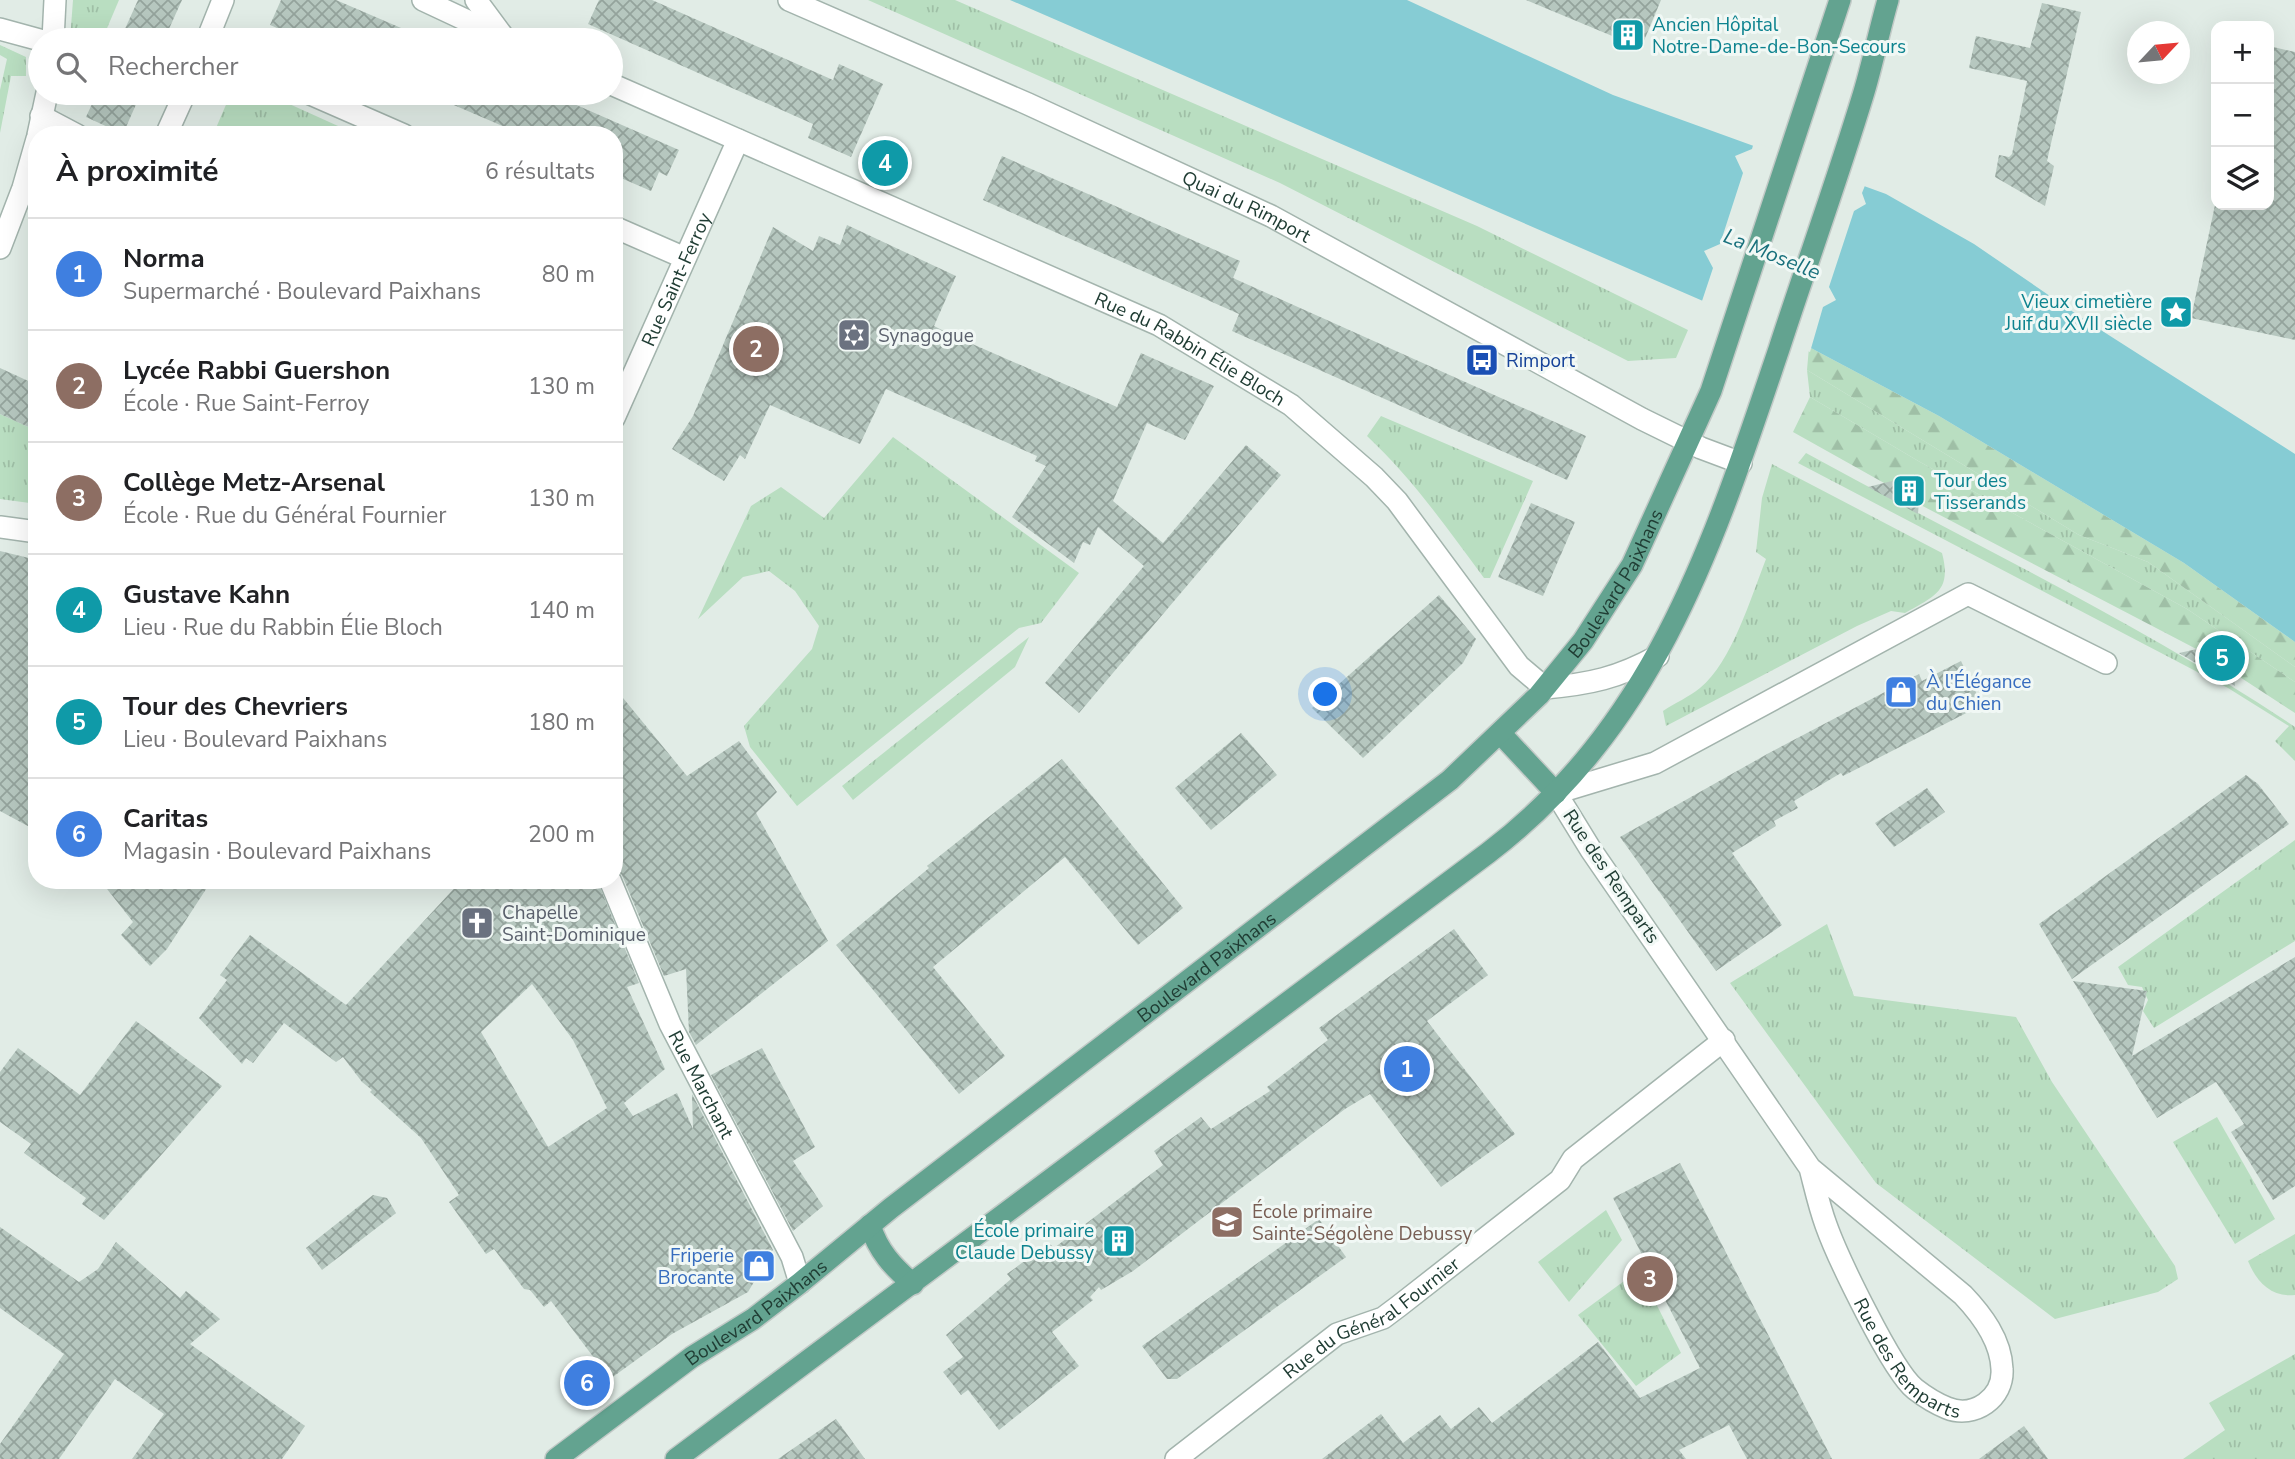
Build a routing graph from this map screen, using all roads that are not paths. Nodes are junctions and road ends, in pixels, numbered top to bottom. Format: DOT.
graph roads {
  1 [pos="55,0"];
  2 [pos="223,0"];
  3 [pos="423,0"];
  4 [pos="476,0"];
  5 [pos="789,0"];
  6 [pos="1840,0"];
  7 [pos="1889,3"];
  8 [pos="53,28"];
  9 [pos="212,28"];
  10 [pos="483,28"];
  11 [pos="498,28"];
  12 [pos="0,29"];
  13 [pos="28,37"];
  14 [pos="623,89"];
  15 [pos="44,105"];
  16 [pos="180,105"];
  17 [pos="335,105"];
  18 [pos="40,126"];
  19 [pos="170,126"];
  20 [pos="383,126"];
  21 [pos="738,140"];
  22 [pos="28,170"];
  23 [pos="623,231"];
  24 [pos="0,248"];
  25 [pos="685,258"];
  26 [pos="623,398"];
  27 [pos="1689,442"];
  28 [pos="1741,463"];
  29 [pos="0,527"];
  30 [pos="28,531"];
  31 [pos="1658,656"];
  32 [pos="2106,663"];
  33 [pos="1545,688"];
  34 [pos="1501,734"];
  35 [pos="1556,793"];
  36 [pos="614,889"];
  37 [pos="1724,1040"];
  38 [pos="1810,1168"];
  39 [pos="870,1226"];
  40 [pos="800,1283"];
  41 [pos="913,1284"];
  42 [pos="556,1459"];
  43 [pos="676,1459"];
  44 [pos="1176,1459"];
  1 -- 8 [label="street"];
  2 -- 9 [label="street"];
  3 -- 10 [label="street"];
  4 -- 11 [label="street"];
  5 -- 27 [label="street, Quai du Rimport"];
  6 -- 27 [label="main road, Boulevard Paixhans"];
  7 -- 28 [label="main road"];
  12 -- 13 [label="street"];
  14 -- 21 [label="street, Rue du Rabbin Élie Bloch"];
  15 -- 18 [label="street"];
  16 -- 19 [label="street"];
  17 -- 20 [label="street"];
  21 -- 25 [label="street, Rue Saint-Ferroy"];
  21 -- 33 [label="street, Rue du Rabbin Élie Bloch"];
  22 -- 24 [label="street"];
  23 -- 25 [label="street"];
  25 -- 26 [label="street, Rue Saint-Ferroy"];
  27 -- 28 [label="street, Quai du Rimport"];
  27 -- 33 [label="main road, Boulevard Paixhans"];
  28 -- 31 [label="main road"];
  29 -- 30 [label="street"];
  31 -- 33 [label="street"];
  31 -- 35 [label="main road"];
  32 -- 35 [label="street"];
  33 -- 34 [label="main road, Boulevard Paixhans"];
  34 -- 35 [label="main road"];
  34 -- 39 [label="main road, Boulevard Paixhans"];
  35 -- 37 [label="street, Rue des Remparts"];
  35 -- 41 [label="main road"];
  36 -- 40 [label="street, Rue Marchant"];
  37 -- 38 [label="street, Rue des Remparts"];
  37 -- 44 [label="street, Rue du Général Fournier"];
  38 -- 38 [label="street, Rue des Remparts"];
  39 -- 40 [label="main road, Boulevard Paixhans"];
  39 -- 41 [label="main road"];
  40 -- 42 [label="main road, Boulevard Paixhans"];
  41 -- 43 [label="main road"];
}
